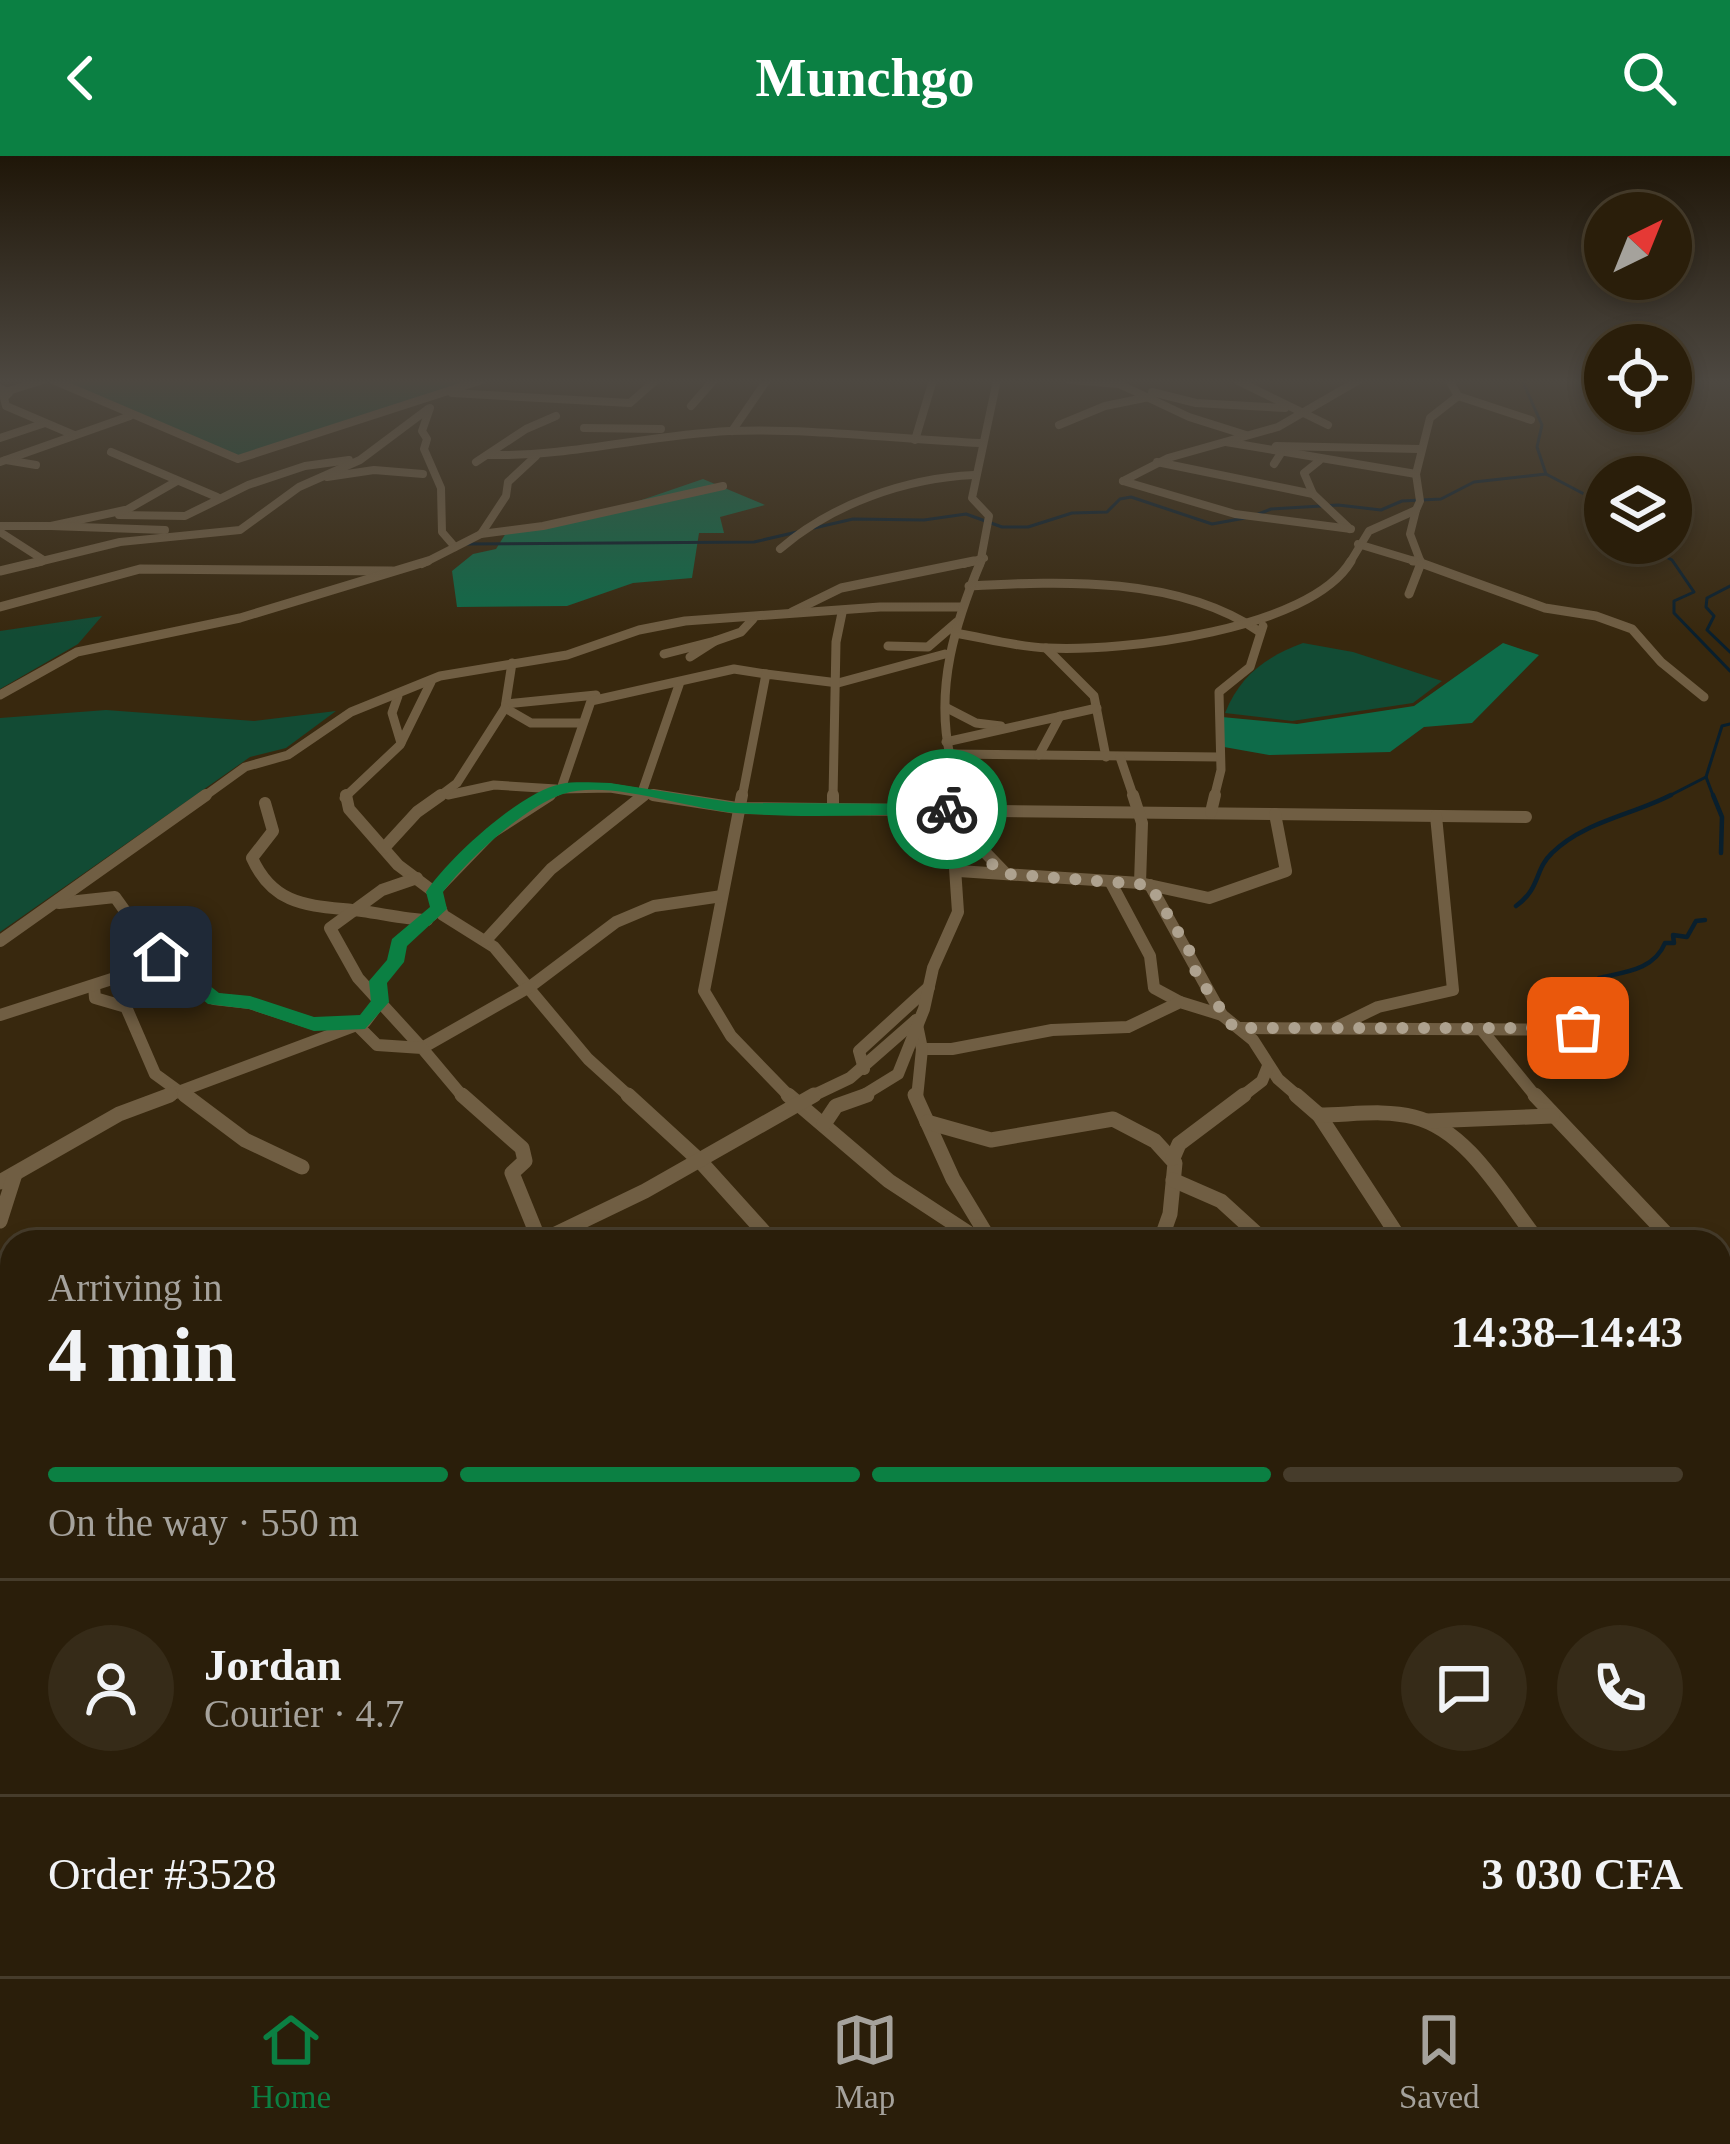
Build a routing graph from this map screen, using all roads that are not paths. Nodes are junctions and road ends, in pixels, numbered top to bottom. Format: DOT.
graph roads {
  1 [pos="140,465"];
  2 [pos="300,465"];
  3 [pos="349,465"];
  4 [pos="358,465"];
  5 [pos="369,465"];
  6 [pos="431,465"];
  7 [pos="526,465"];
  8 [pos="976,465"];
  9 [pos="1152,465"];
  10 [pos="1171,465"];
  11 [pos="1313,465"];
  12 [pos="1353,465"];
  13 [pos="1417,465"];
  14 [pos="376,471"];
  15 [pos="352,474"];
  16 [pos="423,474"];
  17 [pos="1416,474"];
  18 [pos="974,476"];
  19 [pos="275,477"];
  20 [pos="321,478"];
  21 [pos="177,481"];
  22 [pos="723,486"];
  23 [pos="299,487"];
  24 [pos="1313,494"];
  25 [pos="217,497"];
  26 [pos="131,508"];
  27 [pos="1415,510"];
  28 [pos="51,526"];
  29 [pos="0,529"];
  30 [pos="1351,530"];
  31 [pos="187,534"];
  32 [pos="482,534"];
  33 [pos="1361,539"];
  34 [pos="455,547"];
  35 [pos="780,549"];
  36 [pos="984,558"];
  37 [pos="42,559"];
  38 [pos="1421,563"];
  39 [pos="409,570"];
  40 [pos="0,571"];
  41 [pos="969,586"];
  42 [pos="1409,594"];
  43 [pos="0,607"];
  44 [pos="961,607"];
  45 [pos="1274,610"];
  46 [pos="842,613"];
  47 [pos="782,617"];
  48 [pos="753,619"];
  49 [pos="1245,620"];
  50 [pos="956,628"];
  51 [pos="1260,632"];
  52 [pos="715,641"];
  53 [pos="928,646"];
  54 [pos="1046,648"];
  55 [pos="664,654"];
  56 [pos="945,654"];
  57 [pos="690,656"];
  58 [pos="512,663"];
  59 [pos="914,664"];
  60 [pos="900,668"];
  61 [pos="766,674"];
  62 [pos="430,682"];
  63 [pos="680,682"];
  64 [pos="838,682"];
  65 [pos="608,694"];
  66 [pos="0,695"];
  67 [pos="398,696"];
  68 [pos="1704,697"];
  69 [pos="506,706"];
  70 [pos="947,708"];
  71 [pos="1097,708"];
  72 [pos="1060,716"];
  73 [pos="582,723"];
  74 [pos="1006,726"];
  75 [pos="401,743"];
  76 [pos="946,744"];
  77 [pos="1039,755"];
  78 [pos="1106,757"];
  79 [pos="1120,757"];
  80 [pos="1219,757"];
  81 [pos="561,789"];
  82 [pos="645,794"];
  83 [pos="442,796"];
  84 [pos="265,803"];
  85 [pos="833,807"];
  86 [pos="736,808"];
  87 [pos="954,809"];
  88 [pos="974,810"];
  89 [pos="1139,812"];
  90 [pos="1211,812"];
  91 [pos="1275,814"];
  92 [pos="1436,816"];
  93 [pos="1526,817"];
  94 [pos="956,838"];
  95 [pos="974,838"];
  96 [pos="384,848"];
  97 [pos="398,865"];
  98 [pos="959,872"];
  99 [pos="1006,874"];
  100 [pos="417,878"];
  101 [pos="1110,881"];
  102 [pos="1145,884"];
  103 [pos="391,887"];
  104 [pos="434,892"];
  105 [pos="722,896"];
  106 [pos="57,904"];
  107 [pos="353,910"];
  108 [pos="433,915"];
  109 [pos="486,940"];
  110 [pos="0,941"];
  111 [pos="161,957"];
  112 [pos="94,986"];
  113 [pos="531,986"];
  114 [pos="929,987"];
  115 [pos="1180,1002"];
  116 [pos="379,1005"];
  117 [pos="0,1015"];
  118 [pos="1222,1015"];
  119 [pos="916,1020"];
  120 [pos="362,1024"];
  121 [pos="1234,1028"];
  122 [pos="1480,1029"];
  123 [pos="1331,1030"];
  124 [pos="1602,1030"];
  125 [pos="422,1048"];
  126 [pos="922,1049"];
  127 [pos="1268,1066"];
  128 [pos="864,1070"];
  129 [pos="182,1089"];
  130 [pos="799,1102"];
  131 [pos="1319,1115"];
  132 [pos="1552,1116"];
  133 [pos="1427,1121"];
  134 [pos="927,1122"];
  135 [pos="824,1124"];
  136 [pos="1173,1158"];
  137 [pos="700,1161"];
  138 [pos="302,1167"];
  139 [pos="8,1178"];
  140 [pos="1173,1180"];
  141 [pos="0,1221"];
  142 [pos="535,1230"];
  143 [pos="576,1230"];
  144 [pos="762,1230"];
  145 [pos="967,1230"];
  146 [pos="980,1230"];
  147 [pos="1166,1230"];
  148 [pos="1253,1230"];
  149 [pos="1394,1230"];
  150 [pos="1529,1230"];
  151 [pos="1662,1230"];
  1 -- 21 [label="street"];
  2 -- 19 [label="street"];
  3 -- 20 [label="street"];
  4 -- 15 [label="street"];
  5 -- 14 [label="street"];
  6 -- 34 [label="street"];
  7 -- 32 [label="street"];
  8 -- 18 [label="street"];
  9 -- 30 [label="street"];
  10 -- 24 [label="street"];
  11 -- 24 [label="street"];
  12 -- 17 [label="street"];
  13 -- 17 [label="street"];
  14 -- 15 [label="street"];
  14 -- 16 [label="street"];
  15 -- 20 [label="street"];
  17 -- 27 [label="street"];
  18 -- 35 [label="street"];
  18 -- 36 [label="street"];
  19 -- 23 [label="street"];
  19 -- 25 [label="street"];
  20 -- 23 [label="street"];
  21 -- 25 [label="street"];
  21 -- 26 [label="street"];
  22 -- 32 [label="street"];
  23 -- 31 [label="street"];
  24 -- 30 [label="street"];
  25 -- 26 [label="street"];
  26 -- 28 [label="street"];
  27 -- 33 [label="street"];
  27 -- 38 [label="street"];
  28 -- 29 [label="street"];
  28 -- 31 [label="street"];
  29 -- 37 [label="street"];
  30 -- 33 [label="street"];
  31 -- 37 [label="street"];
  32 -- 34 [label="street"];
  33 -- 38 [label="street"];
  33 -- 45 [label="street"];
  34 -- 39 [label="street"];
  36 -- 41 [label="street"];
  36 -- 47 [label="street"];
  37 -- 40 [label="street"];
  38 -- 42 [label="street"];
  38 -- 68 [label="street"];
  39 -- 43 [label="street"];
  39 -- 66 [label="street"];
  41 -- 44 [label="street"];
  41 -- 49 [label="street"];
  44 -- 46 [label="street"];
  44 -- 50 [label="street"];
  45 -- 49 [label="street"];
  45 -- 51 [label="street"];
  46 -- 47 [label="street"];
  46 -- 64 [label="street"];
  47 -- 48 [label="street"];
  48 -- 52 [label="street"];
  48 -- 58 [label="street"];
  49 -- 51 [label="street"];
  49 -- 54 [label="street"];
  50 -- 53 [label="street"];
  50 -- 54 [label="street"];
  50 -- 56 [label="street"];
  51 -- 80 [label="street"];
  52 -- 55 [label="street"];
  52 -- 57 [label="street"];
  53 -- 59 [label="street"];
  53 -- 60 [label="street"];
  54 -- 71 [label="street"];
  56 -- 59 [label="street"];
  56 -- 70 [label="street"];
  58 -- 62 [label="street"];
  58 -- 69 [label="street"];
  59 -- 60 [label="street"];
  60 -- 64 [label="street"];
  61 -- 63 [label="street"];
  61 -- 64 [label="street"];
  61 -- 86 [label="street"];
  62 -- 67 [label="street"];
  62 -- 75 [label="street"];
  63 -- 65 [label="street"];
  63 -- 82 [label="street"];
  64 -- 85 [label="street"];
  65 -- 69 [label="street"];
  65 -- 73 [label="street"];
  67 -- 75 [label="street"];
  67 -- 106 [label="street"];
  69 -- 73 [label="street"];
  69 -- 83 [label="street"];
  70 -- 74 [label="street"];
  70 -- 76 [label="street"];
  71 -- 72 [label="street"];
  71 -- 78 [label="street"];
  72 -- 74 [label="street"];
  72 -- 77 [label="street"];
  73 -- 81 [label="street"];
  74 -- 76 [label="street"];
  75 -- 96 [label="street"];
  76 -- 77 [label="street"];
  76 -- 87 [label="street"];
  77 -- 78 [label="street"];
  78 -- 79 [label="street"];
  79 -- 80 [label="street"];
  79 -- 89 [label="street"];
  80 -- 90 [label="street"];
  81 -- 82 [label="street"];
  81 -- 83 [label="street"];
  81 -- 104 [label="street"];
  82 -- 86 [label="street"];
  82 -- 109 [label="street"];
  83 -- 96 [label="street"];
  84 -- 107 [label="street"];
  85 -- 86 [label="street"];
  85 -- 87 [label="street"];
  86 -- 105 [label="street"];
  87 -- 88 [label="street"];
  87 -- 94 [label="street"];
  88 -- 89 [label="street"];
  88 -- 95 [label="street"];
  89 -- 90 [label="street"];
  89 -- 102 [label="street"];
  90 -- 91 [label="street"];
  91 -- 92 [label="street"];
  91 -- 102 [label="street"];
  92 -- 93 [label="street"];
  92 -- 123 [label="street"];
  94 -- 95 [label="street"];
  94 -- 98 [label="street"];
  95 -- 99 [label="street"];
  96 -- 97 [label="street"];
  97 -- 100 [label="street"];
  97 -- 103 [label="street"];
  98 -- 99 [label="street"];
  98 -- 114 [label="street"];
  99 -- 101 [label="street"];
  100 -- 103 [label="street"];
  100 -- 104 [label="street"];
  101 -- 102 [label="street"];
  101 -- 115 [label="street"];
  102 -- 118 [label="street"];
  103 -- 107 [label="street"];
  104 -- 108 [label="street"];
  105 -- 113 [label="street"];
  105 -- 130 [label="street"];
  106 -- 110 [label="street"];
  106 -- 111 [label="street"];
  107 -- 108 [label="street"];
  107 -- 116 [label="street"];
  108 -- 109 [label="street"];
  108 -- 116 [label="street"];
  109 -- 113 [label="street"];
  111 -- 112 [label="street"];
  111 -- 120 [label="street"];
  112 -- 117 [label="street"];
  112 -- 129 [label="street"];
  113 -- 125 [label="street"];
  113 -- 137 [label="street"];
  114 -- 119 [label="street"];
  114 -- 128 [label="street"];
  115 -- 118 [label="street"];
  115 -- 126 [label="street"];
  116 -- 120 [label="street"];
  116 -- 125 [label="street"];
  118 -- 121 [label="street"];
  119 -- 126 [label="street"];
  119 -- 128 [label="street"];
  119 -- 135 [label="street"];
  120 -- 125 [label="street"];
  120 -- 129 [label="street"];
  121 -- 123 [label="street"];
  121 -- 127 [label="street"];
  122 -- 123 [label="street"];
  122 -- 124 [label="street"];
  122 -- 132 [label="street"];
  125 -- 142 [label="street"];
  126 -- 134 [label="street"];
  127 -- 131 [label="street"];
  127 -- 136 [label="street"];
  128 -- 130 [label="street"];
  129 -- 138 [label="street"];
  129 -- 139 [label="street"];
  130 -- 135 [label="street"];
  130 -- 137 [label="street"];
  131 -- 133 [label="street"];
  131 -- 149 [label="street"];
  132 -- 133 [label="street"];
  132 -- 151 [label="street"];
  133 -- 150 [label="street"];
  134 -- 136 [label="street"];
  134 -- 146 [label="street"];
  135 -- 145 [label="street"];
  136 -- 140 [label="street"];
  137 -- 143 [label="street"];
  137 -- 144 [label="street"];
  139 -- 141 [label="street"];
  140 -- 147 [label="street"];
  140 -- 148 [label="street"];
}
